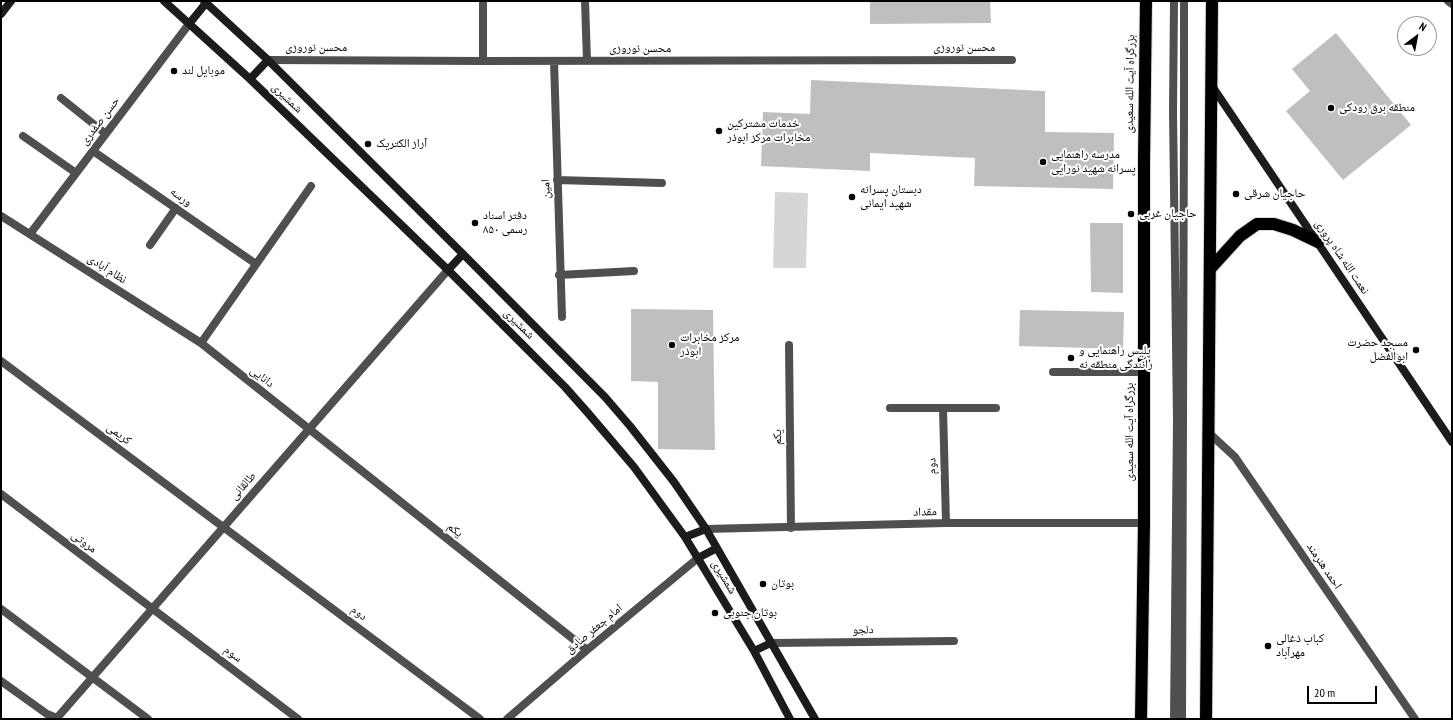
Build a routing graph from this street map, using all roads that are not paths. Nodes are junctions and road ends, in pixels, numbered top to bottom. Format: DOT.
graph roads {
  1 [pos="11,1"];
  2 [pos="164,1"];
  3 [pos="483,1"];
  4 [pos="585,1"];
  5 [pos="1146,1"];
  6 [pos="1174,1"];
  7 [pos="1184,1"];
  8 [pos="1212,1"];
  9 [pos="1448,1"];
  10 [pos="205,2"];
  11 [pos="1452,4"];
  12 [pos="1,14"];
  13 [pos="189,24"];
  14 [pos="268,60"];
  15 [pos="1012,60"];
  16 [pos="483,61"];
  17 [pos="554,61"];
  18 [pos="587,61"];
  19 [pos="250,79"];
  20 [pos="1212,86"];
  21 [pos="61,98"];
  22 [pos="106,134"];
  23 [pos="22,136"];
  24 [pos="93,151"];
  25 [pos="76,173"];
  26 [pos="557,180"];
  27 [pos="662,183"];
  28 [pos="311,186"];
  29 [pos="176,208"];
  30 [pos="1,216"];
  31 [pos="30,234"];
  32 [pos="1318,242"];
  33 [pos="150,245"];
  34 [pos="464,254"];
  35 [pos="256,264"];
  36 [pos="1210,269"];
  37 [pos="448,270"];
  38 [pos="634,271"];
  39 [pos="559,276"];
  40 [pos="562,317"];
  41 [pos="201,343"];
  42 [pos="789,345"];
  43 [pos="1,361"];
  44 [pos="1053,372"];
  45 [pos="1144,372"];
  46 [pos="890,408"];
  47 [pos="943,408"];
  48 [pos="996,408"];
  49 [pos="309,429"];
  50 [pos="1208,432"];
  51 [pos="1452,442"];
  52 [pos="1,494"];
  53 [pos="946,523"];
  54 [pos="1144,523"];
  55 [pos="223,527"];
  56 [pos="791,528"];
  57 [pos="706,529"];
  58 [pos="685,537"];
  59 [pos="717,548"];
  60 [pos="698,558"];
  61 [pos="152,608"];
  62 [pos="1,609"];
  63 [pos="954,641"];
  64 [pos="771,643"];
  65 [pos="587,650"];
  66 [pos="754,651"];
  67 [pos="92,677"];
  68 [pos="1,681"];
  69 [pos="148,719"];
  70 [pos="298,719"];
  71 [pos="480,719"];
  72 [pos="507,719"];
  73 [pos="790,719"];
  74 [pos="815,719"];
  75 [pos="1141,719"];
  76 [pos="1174,719"];
  77 [pos="1182,719"];
  78 [pos="1206,719"];
  79 [pos="1415,719"];
  1 -- 12 [label="main road"];
  2 -- 13 [label="main road, شمشیری"];
  3 -- 16 [label="street"];
  4 -- 18 [label="street"];
  5 -- 45 [label="highway, بزرگراه آیت الله سعیدی"];
  6 -- 76 [label="street"];
  7 -- 77 [label="street"];
  8 -- 20 [label="highway"];
  9 -- 11 [label="street"];
  10 -- 13 [label="main road"];
  10 -- 14 [label="main road, شمشیری"];
  13 -- 19 [label="main road, شمشیری"];
  13 -- 22 [label="street, حسن صفدری"];
  14 -- 16 [label="street, محسن نوروزی"];
  14 -- 19 [label="main road"];
  14 -- 34 [label="main road, شمشیری"];
  15 -- 18 [label="street, محسن نوروزی"];
  16 -- 17 [label="street, محسن نوروزی"];
  17 -- 18 [label="street, محسن نوروزی"];
  17 -- 26 [label="street, امین"];
  19 -- 37 [label="main road, شمشیری"];
  20 -- 32 [label="main road, نعمت الله شاه پروری"];
  20 -- 36 [label="highway"];
  21 -- 22 [label="street"];
  22 -- 24 [label="street, حسن صفدری"];
  23 -- 25 [label="street"];
  24 -- 25 [label="street, حسن صفدری"];
  24 -- 29 [label="street, ورسه"];
  25 -- 31 [label="street, حسن صفدری"];
  26 -- 27 [label="street"];
  26 -- 39 [label="street, امین"];
  28 -- 35 [label="street"];
  29 -- 33 [label="street"];
  29 -- 35 [label="street, ورسه"];
  30 -- 31 [label="street, نظام آبادی"];
  31 -- 41 [label="street, نظام آبادی"];
  32 -- 36 [label="highway"];
  32 -- 51 [label="main road, نعمت الله شاه پروری"];
  34 -- 37 [label="main road"];
  34 -- 57 [label="main road, شمشیری"];
  35 -- 41 [label="street"];
  36 -- 50 [label="highway"];
  37 -- 49 [label="street, طالقانی"];
  37 -- 58 [label="main road, شمشیری"];
  38 -- 39 [label="street"];
  39 -- 40 [label="street, امین"];
  41 -- 49 [label="street, دانایی"];
  42 -- 56 [label="street, یکم"];
  43 -- 55 [label="street, کریمی"];
  44 -- 45 [label="street"];
  45 -- 54 [label="highway, بزرگراه آیت الله سعیدی"];
  46 -- 47 [label="street"];
  47 -- 48 [label="street"];
  47 -- 53 [label="street, دوم"];
  49 -- 55 [label="street, طالقانی"];
  49 -- 65 [label="street, یکم"];
  50 -- 78 [label="highway"];
  50 -- 79 [label="street, احمد هنرمند"];
  52 -- 61 [label="street, مروتی"];
  53 -- 54 [label="street, مقداد"];
  53 -- 56 [label="street, مقداد"];
  54 -- 75 [label="highway, بزرگراه آیت الله سعیدی"];
  55 -- 61 [label="street, طالقانی"];
  55 -- 71 [label="street, دوم"];
  56 -- 57 [label="street, مقداد"];
  57 -- 58 [label="main road"];
  57 -- 59 [label="main road, شمشیری"];
  58 -- 60 [label="main road, شمشیری"];
  59 -- 60 [label="main road"];
  59 -- 64 [label="main road, شمشیری"];
  60 -- 65 [label="street, امام جعفر صادق"];
  60 -- 66 [label="main road, شمشیری"];
  61 -- 67 [label="street, طالقانی"];
  61 -- 70 [label="street, سوم"];
  62 -- 67 [label="street"];
  63 -- 64 [label="street, دلجو"];
  64 -- 66 [label="main road"];
  64 -- 74 [label="main road, شمشیری"];
  65 -- 72 [label="street, امام جعفر صادق"];
  66 -- 73 [label="main road, شمشیری"];
  67 -- 68 [label="street, طالقانی"];
  67 -- 69 [label="street"];
}
